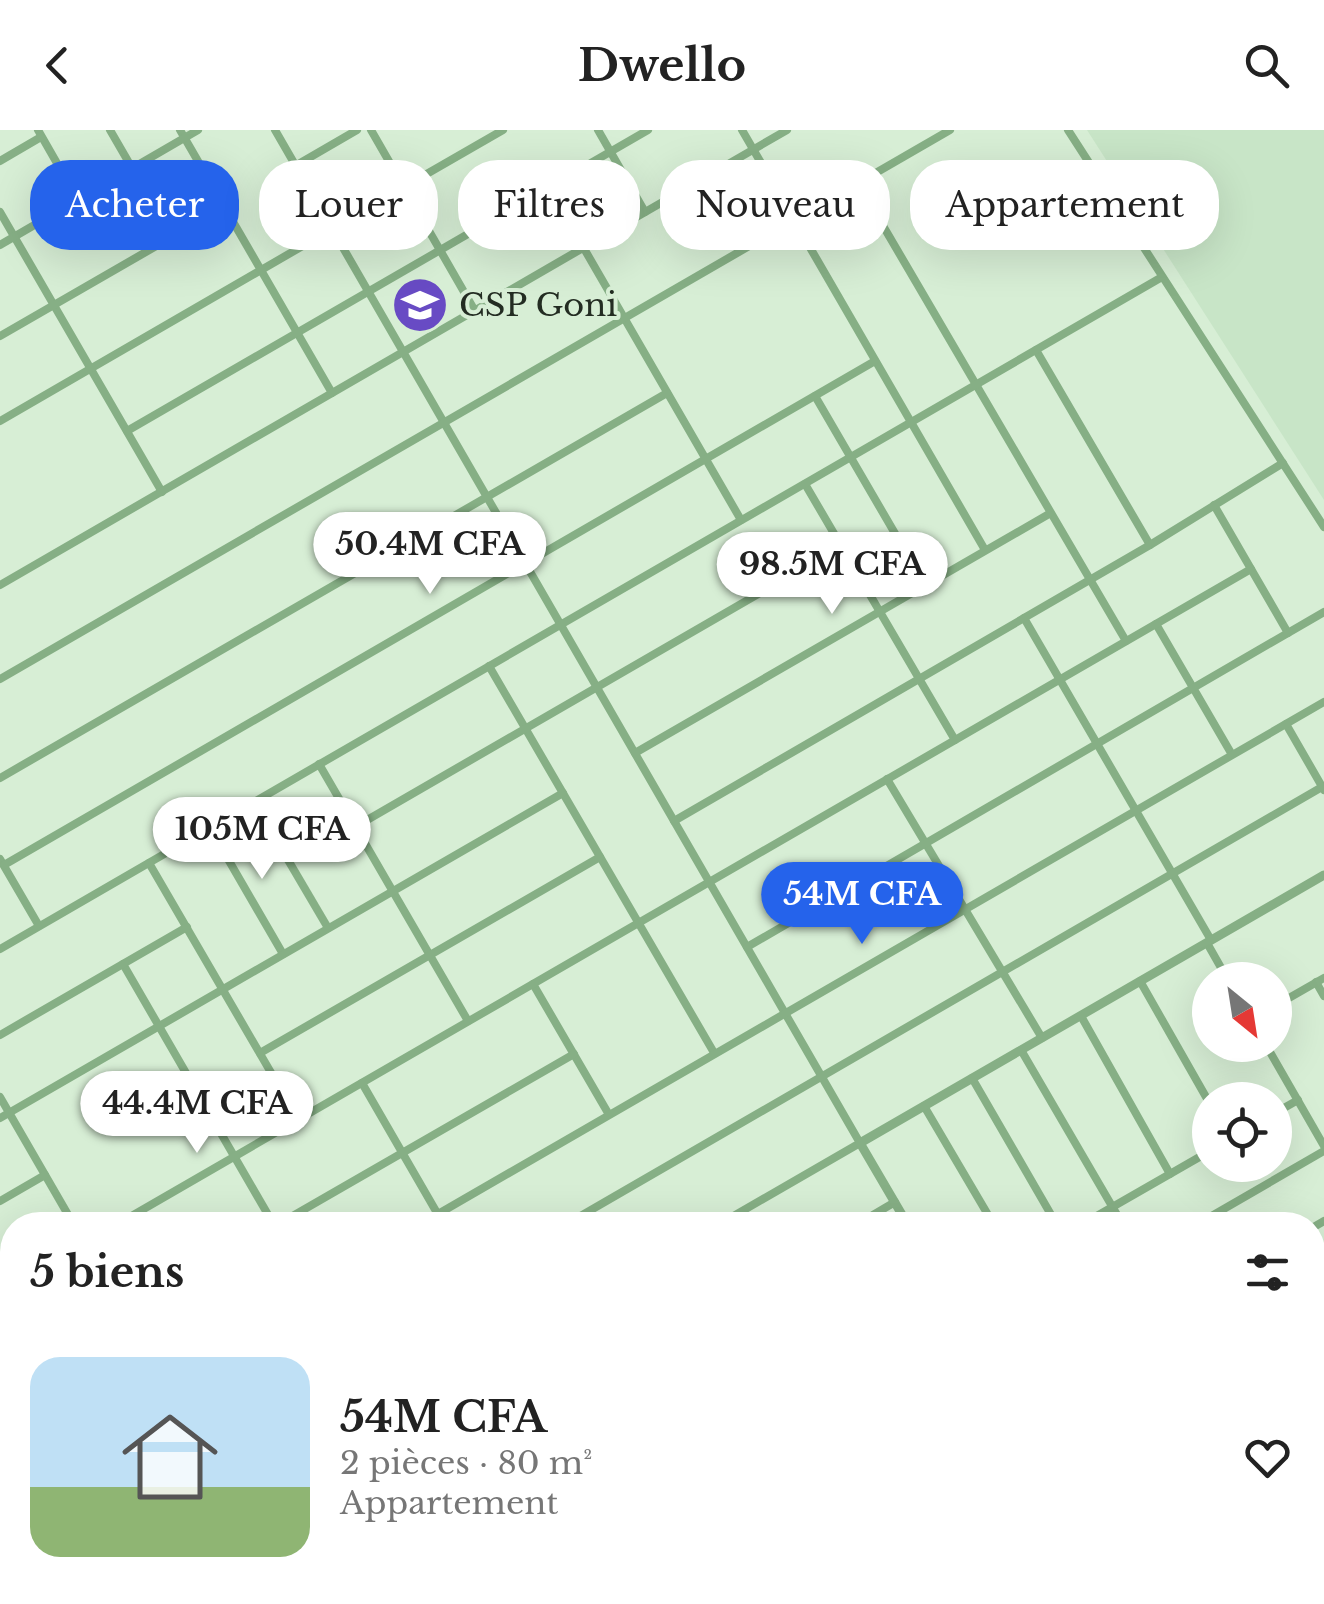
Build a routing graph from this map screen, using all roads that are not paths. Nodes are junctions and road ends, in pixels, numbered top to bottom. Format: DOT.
graph roads {
  1 [pos="110,130"];
  2 [pos="198,130"];
  3 [pos="274,130"];
  4 [pos="357,130"];
  5 [pos="371,130"];
  6 [pos="503,130"];
  7 [pos="598,130"];
  8 [pos="648,130"];
  9 [pos="742,130"];
  10 [pos="788,130"];
  11 [pos="950,130"];
  12 [pos="1068,130"];
  13 [pos="40,133"];
  14 [pos="182,134"];
  15 [pos="754,150"];
  16 [pos="610,152"];
  17 [pos="55,160"];
  18 [pos="127,160"];
  19 [pos="144,160"];
  20 [pos="197,160"];
  21 [pos="292,160"];
  22 [pos="305,160"];
  23 [pos="388,160"];
  24 [pos="596,160"];
  25 [pos="760,160"];
  26 [pos="0,161"];
  27 [pos="890,165"];
  28 [pos="438,167"];
  29 [pos="0,212"];
  30 [pos="645,212"];
  31 [pos="640,215"];
  32 [pos="30,227"];
  33 [pos="239,233"];
  34 [pos="14,236"];
  35 [pos="890,239"];
  36 [pos="458,240"];
  37 [pos="0,244"];
  38 [pos="438,246"];
  39 [pos="149,250"];
  40 [pos="295,250"];
  41 [pos="344,250"];
  42 [pos="440,250"];
  43 [pos="580,250"];
  44 [pos="585,250"];
  45 [pos="742,250"];
  46 [pos="811,250"];
  47 [pos="260,270"];
  48 [pos="1162,277"];
  49 [pos="368,292"];
  50 [pos="54,305"];
  51 [pos="475,310"];
  52 [pos="624,318"];
  53 [pos="297,333"];
  54 [pos="0,336"];
  55 [pos="1036,350"];
  56 [pos="403,352"];
  57 [pos="876,361"];
  58 [pos="90,368"];
  59 [pos="975,386"];
  60 [pos="667,392"];
  61 [pos="332,394"];
  62 [pos="815,396"];
  63 [pos="0,420"];
  64 [pos="444,422"];
  65 [pos="911,422"];
  66 [pos="127,431"];
  67 [pos="850,457"];
  68 [pos="706,459"];
  69 [pos="1283,462"];
  70 [pos="805,484"];
  71 [pos="162,492"];
  72 [pos="487,497"];
  73 [pos="1214,505"];
  74 [pos="1049,514"];
  75 [pos="741,520"];
  76 [pos="1324,527"];
  77 [pos="841,546"];
  78 [pos="1150,546"];
  79 [pos="985,550"];
  80 [pos="525,563"];
  81 [pos="1251,568"];
  82 [pos="1088,581"];
  83 [pos="0,585"];
  84 [pos="924,586"];
  85 [pos="879,612"];
  86 [pos="1324,612"];
  87 [pos="1024,618"];
  88 [pos="1156,624"];
  89 [pos="560,625"];
  90 [pos="1288,633"];
  91 [pos="1126,641"];
  92 [pos="489,666"];
  93 [pos="0,679"];
  94 [pos="919,679"];
  95 [pos="1060,679"];
  96 [pos="596,687"];
  97 [pos="1194,689"];
  98 [pos="1324,702"];
  99 [pos="1286,724"];
  100 [pos="525,728"];
  101 [pos="955,740"];
  102 [pos="1098,744"];
  103 [pos="635,753"];
  104 [pos="1231,754"];
  105 [pos="319,764"];
  106 [pos="0,778"];
  107 [pos="887,779"];
  108 [pos="1323,789"];
  109 [pos="562,793"];
  110 [pos="254,802"];
  111 [pos="1135,809"];
  112 [pos="674,820"];
  113 [pos="355,826"];
  114 [pos="210,828"];
  115 [pos="926,844"];
  116 [pos="600,857"];
  117 [pos="2,862"];
  118 [pos="150,862"];
  119 [pos="1172,874"];
  120 [pos="1324,875"];
  121 [pos="709,882"];
  122 [pos="392,891"];
  123 [pos="965,910"];
  124 [pos="638,923"];
  125 [pos="39,926"];
  126 [pos="187,927"];
  127 [pos="328,928"];
  128 [pos="1209,942"];
  129 [pos="747,947"];
  130 [pos="0,949"];
  131 [pos="283,954"];
  132 [pos="430,955"];
  133 [pos="1219,962"];
  134 [pos="123,964"];
  135 [pos="1002,972"];
  136 [pos="1320,980"];
  137 [pos="1140,981"];
  138 [pos="533,984"];
  139 [pos="223,989"];
  140 [pos="1292,996"];
  141 [pos="1324,996"];
  142 [pos="785,1013"];
  143 [pos="1080,1016"];
  144 [pos="468,1022"];
  145 [pos="159,1026"];
  146 [pos="0,1035"];
  147 [pos="1042,1038"];
  148 [pos="1021,1050"];
  149 [pos="713,1051"];
  150 [pos="260,1054"];
  151 [pos="574,1054"];
  152 [pos="1276,1062"];
  153 [pos="822,1077"];
  154 [pos="972,1078"];
  155 [pos="362,1082"];
  156 [pos="1197,1082"];
  157 [pos="0,1097"];
  158 [pos="1298,1100"];
  159 [pos="1292,1104"];
  160 [pos="924,1106"];
  161 [pos="608,1113"];
  162 [pos="4,1115"];
  163 [pos="298,1120"];
  164 [pos="860,1143"];
  165 [pos="1324,1148"];
  166 [pos="402,1152"];
  167 [pos="234,1156"];
  168 [pos="1192,1161"];
  169 [pos="45,1174"];
  170 [pos="1170,1174"];
  171 [pos="0,1200"];
  172 [pos="895,1202"];
  173 [pos="1112,1207"];
  174 [pos="67,1212"];
  175 [pos="138,1212"];
  176 [pos="267,1212"];
  177 [pos="298,1212"];
  178 [pos="437,1212"];
  179 [pos="441,1212"];
  180 [pos="588,1212"];
  181 [pos="741,1212"];
  182 [pos="878,1212"];
  183 [pos="901,1212"];
  184 [pos="986,1212"];
  185 [pos="1049,1212"];
  186 [pos="1103,1212"];
  187 [pos="1115,1212"];
  188 [pos="1218,1212"];
  1 -- 18 [label="street"];
  2 -- 14 [label="street"];
  3 -- 21 [label="street"];
  4 -- 22 [label="street"];
  5 -- 23 [label="street"];
  6 -- 28 [label="street"];
  7 -- 16 [label="street"];
  8 -- 16 [label="street"];
  9 -- 15 [label="street"];
  10 -- 15 [label="street"];
  11 -- 27 [label="street"];
  12 -- 48 [label="street"];
  13 -- 17 [label="street"];
  13 -- 26 [label="street"];
  14 -- 19 [label="street"];
  14 -- 20 [label="street"];
  15 -- 25 [label="street"];
  15 -- 30 [label="street"];
  16 -- 24 [label="street"];
  16 -- 30 [label="street"];
  29 -- 34 [label="street"];
  30 -- 31 [label="street"];
  32 -- 34 [label="street"];
  33 -- 47 [label="street"];
  34 -- 37 [label="street"];
  34 -- 50 [label="street"];
  35 -- 59 [label="street"];
  36 -- 42 [label="street"];
  38 -- 42 [label="street"];
  39 -- 50 [label="street"];
  40 -- 47 [label="street"];
  41 -- 49 [label="street"];
  42 -- 49 [label="street"];
  42 -- 51 [label="street"];
  43 -- 51 [label="street"];
  44 -- 52 [label="street"];
  45 -- 52 [label="street"];
  46 -- 57 [label="street"];
  47 -- 53 [label="street"];
  47 -- 58 [label="street"];
  48 -- 55 [label="street"];
  48 -- 69 [label="street"];
  49 -- 53 [label="street"];
  49 -- 56 [label="street"];
  50 -- 54 [label="street"];
  50 -- 58 [label="street"];
  51 -- 56 [label="street"];
  52 -- 60 [label="street"];
  52 -- 64 [label="street"];
  53 -- 61 [label="street"];
  53 -- 66 [label="street"];
  55 -- 59 [label="street"];
  55 -- 78 [label="street"];
  56 -- 61 [label="street"];
  56 -- 64 [label="street"];
  57 -- 62 [label="street"];
  57 -- 65 [label="street"];
  58 -- 63 [label="street"];
  58 -- 66 [label="street"];
  59 -- 65 [label="street"];
  59 -- 74 [label="street"];
  60 -- 68 [label="street"];
  60 -- 72 [label="street"];
  61 -- 71 [label="street"];
  62 -- 67 [label="street"];
  62 -- 68 [label="street"];
  64 -- 72 [label="street"];
  64 -- 93 [label="street"];
  65 -- 67 [label="street"];
  65 -- 79 [label="street"];
  66 -- 71 [label="street"];
  67 -- 70 [label="street"];
  67 -- 84 [label="street"];
  68 -- 75 [label="street"];
  68 -- 80 [label="street"];
  69 -- 73 [label="street"];
  69 -- 76 [label="street"];
  70 -- 75 [label="street"];
  70 -- 77 [label="street"];
  71 -- 83 [label="street"];
  72 -- 80 [label="street"];
  72 -- 106 [label="street"];
  73 -- 78 [label="street"];
  73 -- 81 [label="street"];
  74 -- 79 [label="street"];
  74 -- 82 [label="street"];
  75 -- 89 [label="street"];
  77 -- 85 [label="street"];
  77 -- 96 [label="street"];
  78 -- 82 [label="street"];
  79 -- 84 [label="street"];
  80 -- 89 [label="street"];
  80 -- 117 [label="street"];
  81 -- 88 [label="street"];
  81 -- 90 [label="street"];
  82 -- 87 [label="street"];
  82 -- 91 [label="street"];
  84 -- 85 [label="street"];
  85 -- 94 [label="street"];
  85 -- 103 [label="street"];
  86 -- 90 [label="street"];
  87 -- 94 [label="street"];
  87 -- 95 [label="street"];
  88 -- 91 [label="street"];
  88 -- 97 [label="street"];
  89 -- 92 [label="street"];
  89 -- 96 [label="street"];
  90 -- 97 [label="street"];
  91 -- 95 [label="street"];
  92 -- 100 [label="street"];
  92 -- 105 [label="street"];
  94 -- 101 [label="street"];
  94 -- 112 [label="street"];
  95 -- 101 [label="street"];
  95 -- 102 [label="street"];
  96 -- 100 [label="street"];
  96 -- 103 [label="street"];
  97 -- 102 [label="street"];
  97 -- 104 [label="street"];
  98 -- 99 [label="street"];
  99 -- 104 [label="street"];
  99 -- 108 [label="street"];
  100 -- 109 [label="street"];
  100 -- 113 [label="street"];
  101 -- 107 [label="street"];
  102 -- 111 [label="street"];
  102 -- 115 [label="street"];
  103 -- 112 [label="street"];
  104 -- 111 [label="street"];
  105 -- 110 [label="street"];
  105 -- 113 [label="street"];
  107 -- 115 [label="street"];
  107 -- 121 [label="street"];
  108 -- 119 [label="street"];
  109 -- 116 [label="street"];
  109 -- 122 [label="street"];
  110 -- 114 [label="street"];
  110 -- 127 [label="street"];
  111 -- 119 [label="street"];
  111 -- 123 [label="street"];
  112 -- 121 [label="street"];
  113 -- 122 [label="street"];
  114 -- 118 [label="street"];
  114 -- 131 [label="street"];
  115 -- 123 [label="street"];
  115 -- 129 [label="street"];
  116 -- 124 [label="street"];
  116 -- 132 [label="street"];
  117 -- 125 [label="street"];
  118 -- 125 [label="street"];
  118 -- 126 [label="street"];
  119 -- 128 [label="street"];
  119 -- 135 [label="street"];
  120 -- 128 [label="street"];
  121 -- 124 [label="street"];
  121 -- 129 [label="street"];
  122 -- 127 [label="street"];
  122 -- 132 [label="street"];
  123 -- 135 [label="street"];
  123 -- 142 [label="street"];
  124 -- 138 [label="street"];
  124 -- 149 [label="street"];
  125 -- 130 [label="street"];
  126 -- 134 [label="street"];
  126 -- 139 [label="street"];
  127 -- 131 [label="street"];
  128 -- 133 [label="street"];
  128 -- 137 [label="street"];
  129 -- 142 [label="street"];
  131 -- 139 [label="street"];
  132 -- 144 [label="street"];
  132 -- 150 [label="street"];
  134 -- 145 [label="street"];
  134 -- 146 [label="street"];
  135 -- 147 [label="street"];
  135 -- 153 [label="street"];
  136 -- 140 [label="street"];
  136 -- 141 [label="street"];
  137 -- 143 [label="street"];
  137 -- 156 [label="street"];
  138 -- 144 [label="street"];
  138 -- 151 [label="street"];
  139 -- 145 [label="street"];
  139 -- 150 [label="street"];
  142 -- 149 [label="street"];
  142 -- 153 [label="street"];
  143 -- 147 [label="street"];
  143 -- 170 [label="street"];
  144 -- 155 [label="street"];
  145 -- 162 [label="street"];
  145 -- 167 [label="street"];
  147 -- 148 [label="street"];
  148 -- 154 [label="street"];
  148 -- 173 [label="street"];
  149 -- 161 [label="street"];
  150 -- 163 [label="street"];
  151 -- 161 [label="street"];
  151 -- 166 [label="street"];
  152 -- 158 [label="street"];
  153 -- 164 [label="street"];
  153 -- 180 [label="street"];
  154 -- 160 [label="street"];
  154 -- 185 [label="street"];
  155 -- 163 [label="street"];
  155 -- 166 [label="street"];
  157 -- 162 [label="street"];
  158 -- 159 [label="street"];
  158 -- 165 [label="street"];
  160 -- 164 [label="street"];
  160 -- 184 [label="street"];
  161 -- 179 [label="street"];
  162 -- 169 [label="street"];
  163 -- 167 [label="street"];
  164 -- 172 [label="street"];
  164 -- 181 [label="street"];
  165 -- 188 [label="street"];
  166 -- 177 [label="street"];
  166 -- 178 [label="street"];
  167 -- 175 [label="street"];
  167 -- 176 [label="street"];
  168 -- 170 [label="street"];
  169 -- 171 [label="street"];
  169 -- 174 [label="street"];
  170 -- 173 [label="street"];
  172 -- 182 [label="street"];
  172 -- 183 [label="street"];
  173 -- 186 [label="street"];
  173 -- 187 [label="street"];
}
